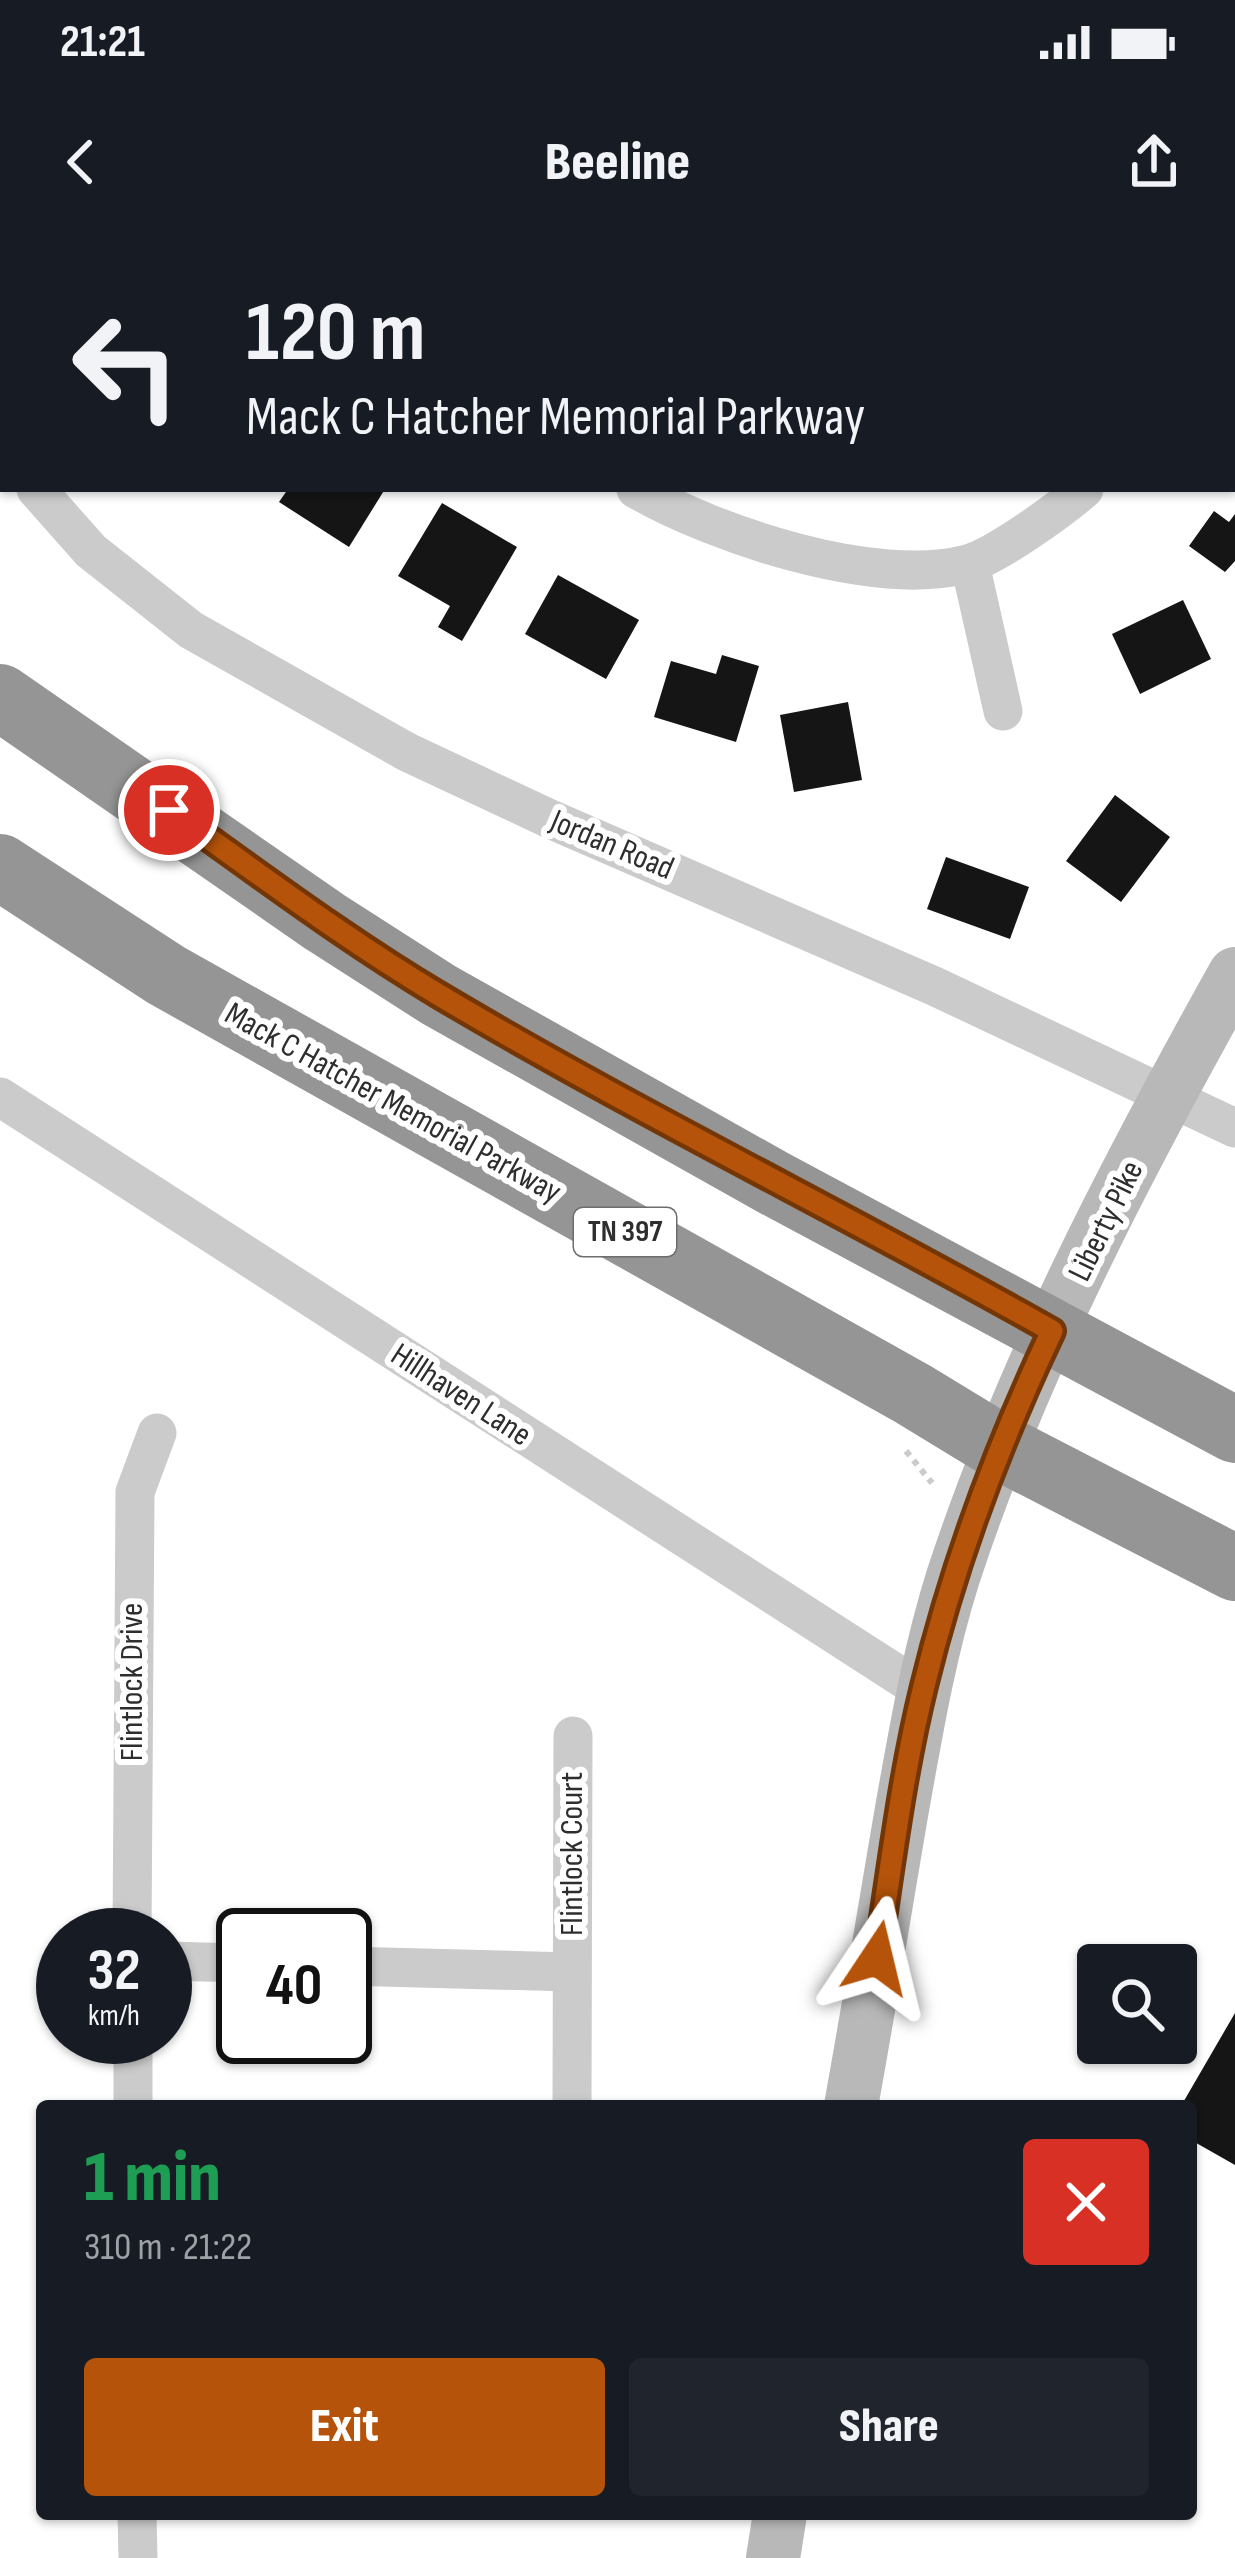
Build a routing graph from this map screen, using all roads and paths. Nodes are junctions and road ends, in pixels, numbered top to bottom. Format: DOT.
graph roads {
  1 [pos="39,492"];
  2 [pos="643,492"];
  3 [pos="1079,492"];
  4 [pos="970,564"];
  5 [pos="0,697"];
  6 [pos="1003,711"];
  7 [pos="0,867"];
  8 [pos="1235,974"];
  9 [pos="1168,1093"];
  10 [pos="0,1097"];
  11 [pos="1235,1128"];
  12 [pos="1052,1331"];
  13 [pos="1235,1430"];
  14 [pos="157,1433"];
  15 [pos="1000,1447"];
  16 [pos="904,1450"];
  17 [pos="932,1483"];
  18 [pos="1235,1568"];
  19 [pos="923,1691"];
  20 [pos="572,1736"];
  21 [pos="132,1908"];
  22 [pos="372,1967"];
  23 [pos="572,1972"];
  24 [pos="133,2064"];
  25 [pos="133,2100"];
  26 [pos="572,2100"];
  27 [pos="852,2100"];
  28 [pos="137,2520"];
  29 [pos="780,2520"];
  30 [pos="138,2558"];
  31 [pos="773,2558"];
  1 -- 9 [label="street, Jordan Road"];
  2 -- 4 [label="street"];
  3 -- 4 [label="street"];
  4 -- 6 [label="street"];
  5 -- 12 [label="highway"];
  7 -- 15 [label="highway, Mack C Hatcher Memorial Parkway / TN 397"];
  8 -- 9 [label="street, Liberty Pike"];
  9 -- 11 [label="street, Jordan Road"];
  9 -- 12 [label="street, Liberty Pike"];
  10 -- 19 [label="street, Hillhaven Lane"];
  12 -- 13 [label="highway"];
  12 -- 15 [label="street, Liberty Pike"];
  14 -- 21 [label="street, Flintlock Drive"];
  15 -- 18 [label="highway, Mack C Hatcher Memorial Parkway / TN 397"];
  15 -- 19 [label="street, Liberty Pike"];
  16 -- 17 [label="path"];
  19 -- 27 [label="street, Liberty Pike"];
  20 -- 23 [label="street, Flintlock Court"];
  22 -- 23 [label="street, Flintlock Court"];
  23 -- 26 [label="street, Flintlock Court"];
  24 -- 25 [label="street"];
  28 -- 30 [label="street"];
  29 -- 31 [label="street"];
}
